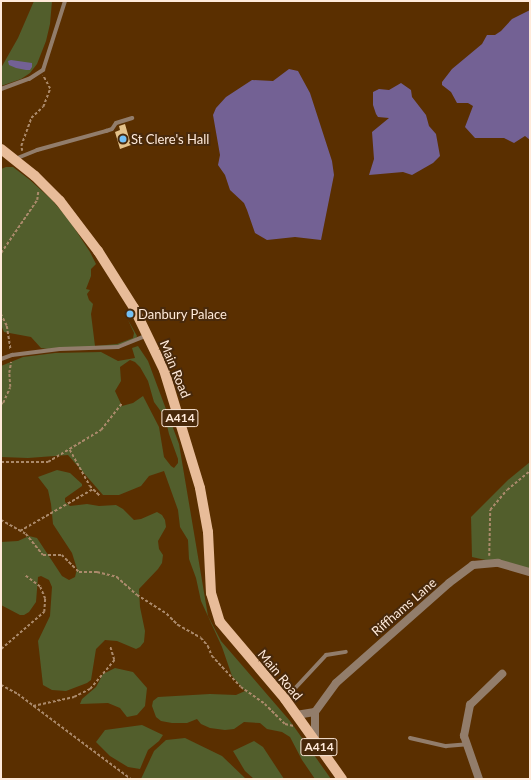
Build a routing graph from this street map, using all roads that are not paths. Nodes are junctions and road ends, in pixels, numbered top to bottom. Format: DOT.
graph roads {
  1 [pos="65,1"];
  2 [pos="1,89"];
  3 [pos="132,118"];
  4 [pos="1,149"];
  5 [pos="14,159"];
  6 [pos="148,335"];
  7 [pos="1,359"];
  8 [pos="530,572"];
  9 [pos="346,652"];
  10 [pos="502,674"];
  11 [pos="285,699"];
  12 [pos="315,712"];
  13 [pos="296,715"];
  14 [pos="410,738"];
  15 [pos="315,740"];
  16 [pos="466,744"];
  17 [pos="342,779"];
  18 [pos="479,779"];
  1 -- 2 [label="lane"];
  3 -- 5 [label="lane"];
  4 -- 5 [label="main road, Main Road / A414"];
  5 -- 6 [label="main road, Main Road / A414"];
  6 -- 7 [label="lane"];
  6 -- 11 [label="main road, Main Road / A414"];
  8 -- 12 [label="street, Riffhams Lane"];
  9 -- 11 [label="lane"];
  10 -- 16 [label="street"];
  11 -- 13 [label="main road, Main Road / A414"];
  12 -- 13 [label="street"];
  12 -- 15 [label="street"];
  13 -- 15 [label="main road, A414"];
  14 -- 16 [label="lane"];
  15 -- 17 [label="main road, A414"];
  16 -- 18 [label="street"];
}
